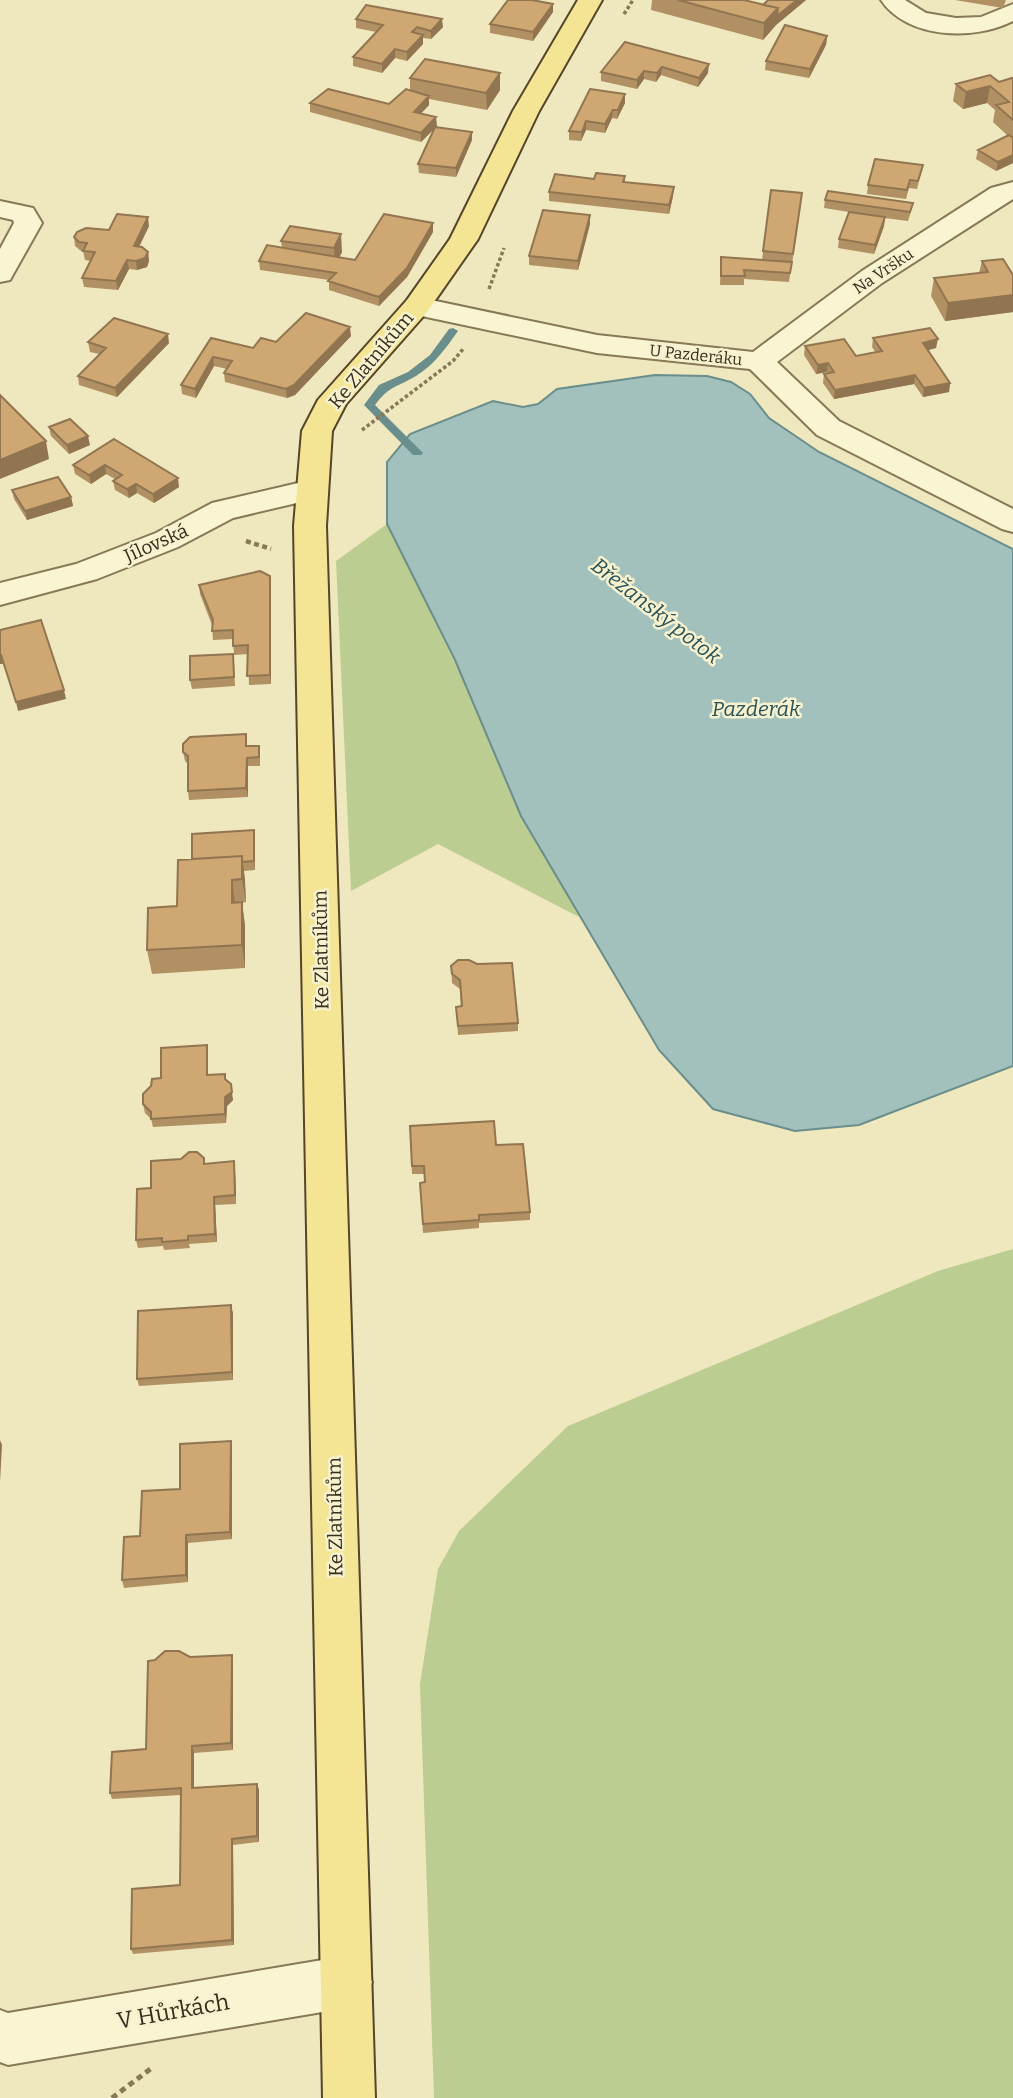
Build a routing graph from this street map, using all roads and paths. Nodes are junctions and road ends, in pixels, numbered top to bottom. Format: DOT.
graph roads {
  1 [pos="590,0"];
  2 [pos="892,0"];
  3 [pos="1013,11"];
  4 [pos="1013,190"];
  5 [pos="0,209"];
  6 [pos="0,274"];
  7 [pos="417,306"];
  8 [pos="478,319"];
  9 [pos="759,362"];
  10 [pos="375,421"];
  11 [pos="311,490"];
  12 [pos="1013,522"];
  13 [pos="0,594"];
  14 [pos="346,1982"];
  15 [pos="0,2036"];
  16 [pos="349,2098"];
  1 -- 7 [label="main road, Ke Zlatníkům"];
  2 -- 3 [label="street"];
  4 -- 9 [label="street, Na Vršku"];
  5 -- 6 [label="street"];
  7 -- 8 [label="street, U Pazderáku"];
  7 -- 11 [label="main road, Ke Zlatníkům"];
  8 -- 9 [label="street, U Pazderáku"];
  8 -- 10 [label="path"];
  9 -- 12 [label="street, U Pazderáku"];
  11 -- 13 [label="street, Jílovská"];
  11 -- 14 [label="main road, Ke Zlatníkům"];
  14 -- 15 [label="street, V Hůrkách"];
  14 -- 16 [label="main road, Ke Zlatníkům"];
}
